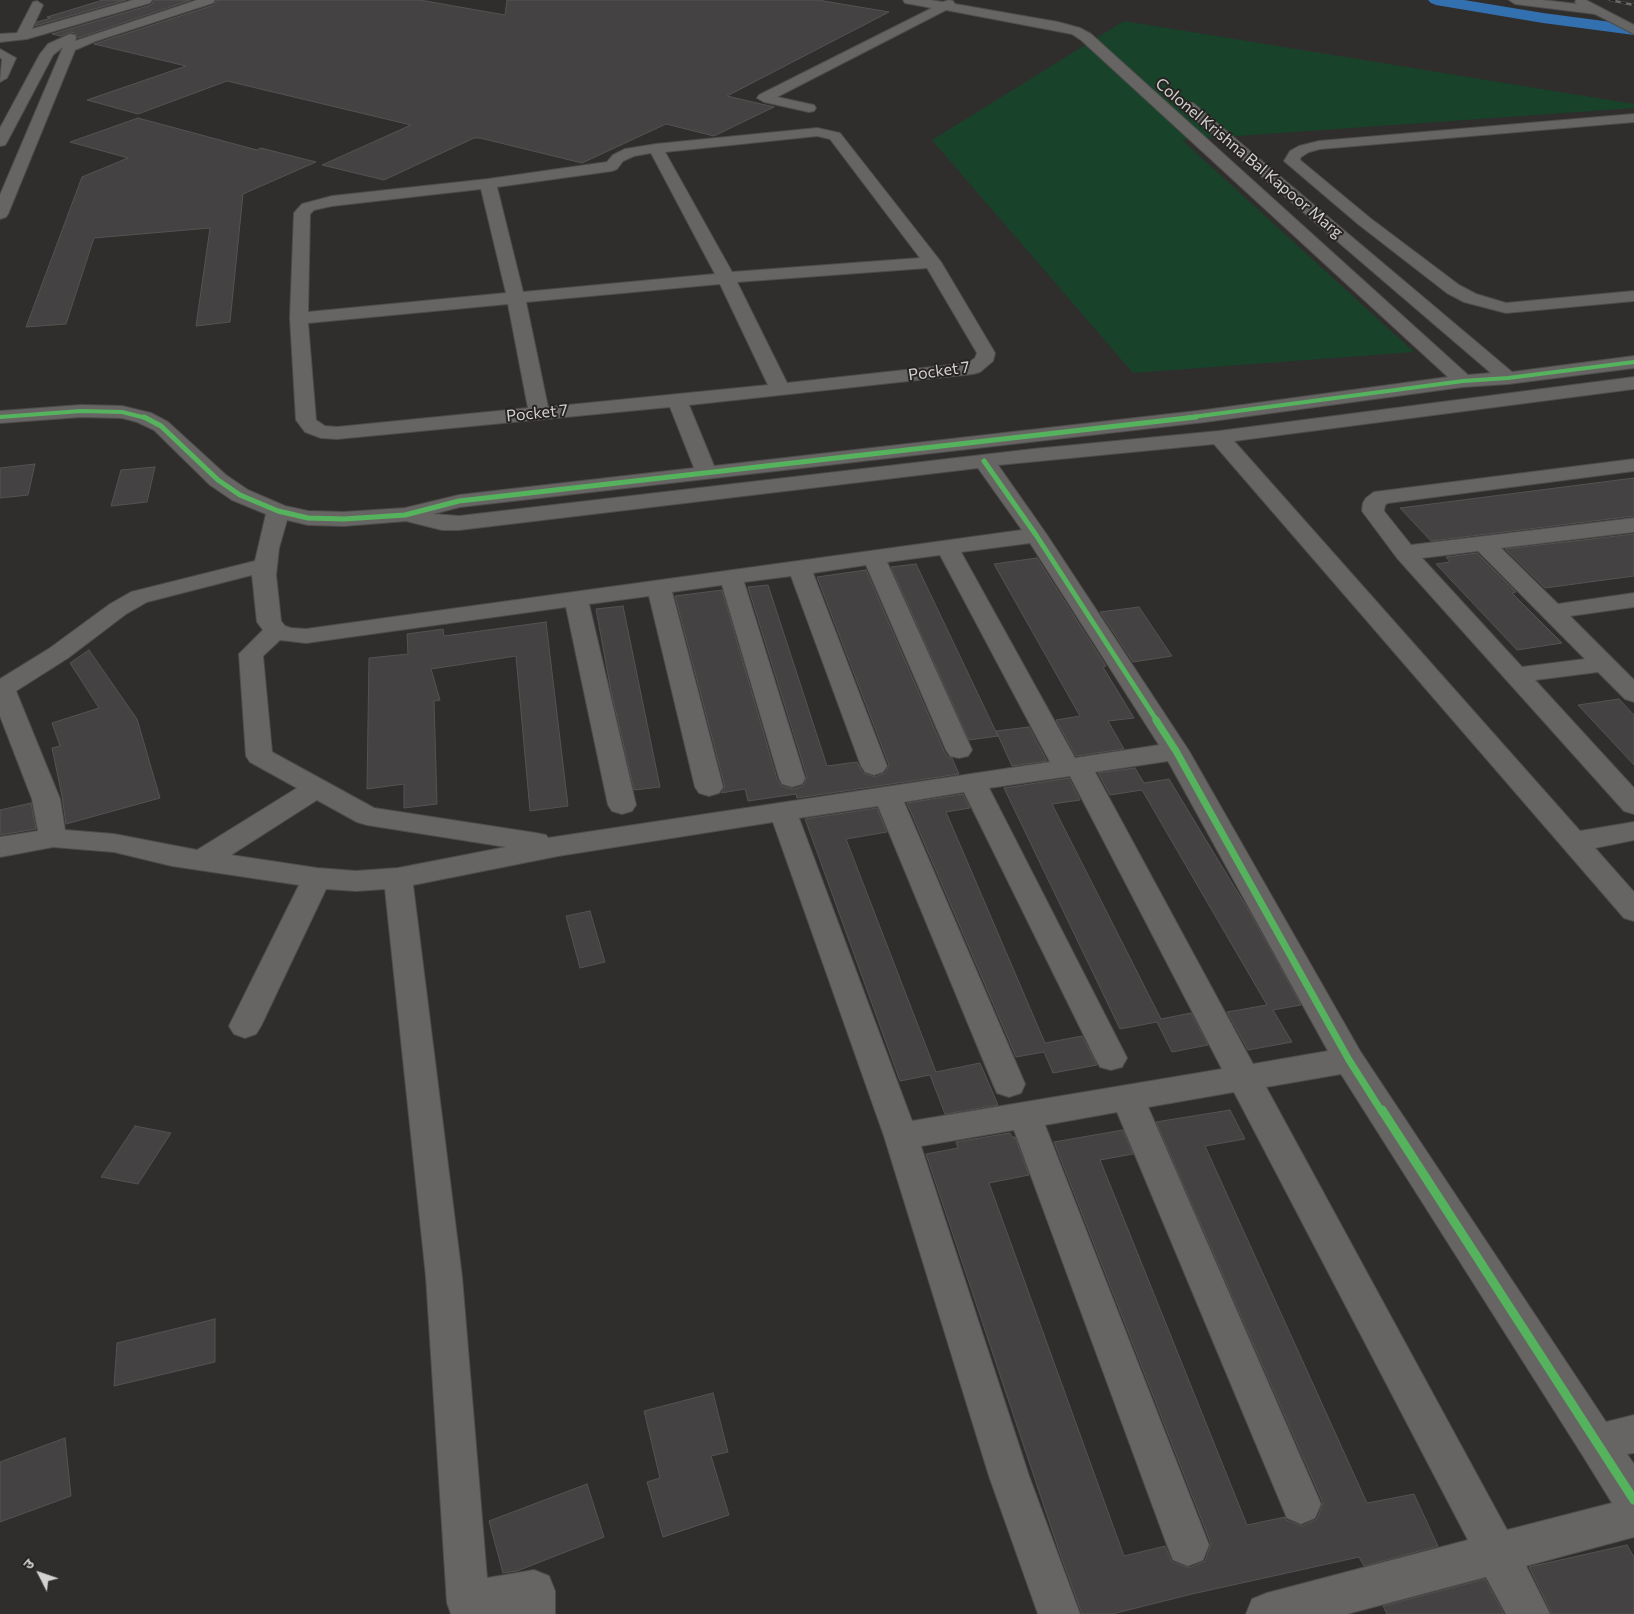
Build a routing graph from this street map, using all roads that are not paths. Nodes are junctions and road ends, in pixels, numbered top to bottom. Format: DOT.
graph roads {
  1 [pos="146,0"];
  2 [pos="188,0"];
  3 [pos="209,0"];
  4 [pos="909,0"];
  5 [pos="1515,0"];
  6 [pos="1578,0"];
  7 [pos="953,2"];
  8 [pos="37,5"];
  9 [pos="1601,13"];
  10 [pos="1634,30"];
  11 [pos="22,36"];
  12 [pos="0,38"];
  13 [pos="0,53"];
  14 [pos="1144,69"];
  15 [pos="0,78"];
  16 [pos="1173,94"];
  17 [pos="809,108"];
  18 [pos="1634,118"];
  19 [pos="0,142"];
  20 [pos="656,148"];
  21 [pos="25,153"];
  22 [pos="0,155"];
  23 [pos="488,184"];
  24 [pos="0,214"];
  25 [pos="1364,221"];
  26 [pos="1326,224"];
  27 [pos="932,262"];
  28 [pos="726,278"];
  29 [pos="1634,296"];
  30 [pos="516,298"];
  31 [pos="299,318"];
  32 [pos="1634,362"];
  33 [pos="1508,378"];
  34 [pos="1463,381"];
  35 [pos="1634,384"];
  36 [pos="780,390"];
  37 [pos="677,399"];
  38 [pos="1260,408"];
  39 [pos="539,412"];
  40 [pos="0,417"];
  41 [pos="1282,429"];
  42 [pos="1024,436"];
  43 [pos="1220,437"];
  44 [pos="1033,455"];
  45 [pos="984,461"];
  46 [pos="1634,465"];
  47 [pos="706,473"];
  48 [pos="278,511"];
  49 [pos="405,515"];
  50 [pos="1634,525"];
  51 [pos="1036,535"];
  52 [pos="1483,543"];
  53 [pos="947,548"];
  54 [pos="1405,553"];
  55 [pos="874,558"];
  56 [pos="265,565"];
  57 [pos="800,569"];
  58 [pos="731,578"];
  59 [pos="659,588"];
  60 [pos="576,600"];
  61 [pos="1634,600"];
  62 [pos="1552,612"];
  63 [pos="276,631"];
  64 [pos="1604,664"];
  65 [pos="1516,675"];
  66 [pos="1,689"];
  67 [pos="1634,694"];
  68 [pos="959,750"];
  69 [pos="1176,751"];
  70 [pos="874,766"];
  71 [pos="1073,767"];
  72 [pos="792,778"];
  73 [pos="972,782"];
  74 [pos="709,787"];
  75 [pos="317,788"];
  76 [pos="887,795"];
  77 [pos="622,805"];
  78 [pos="1634,805"];
  79 [pos="782,811"];
  80 [pos="1634,832"];
  81 [pos="53,838"];
  82 [pos="1572,842"];
  83 [pos="558,846"];
  84 [pos="0,847"];
  85 [pos="202,860"];
  86 [pos="317,878"];
  87 [pos="398,878"];
  88 [pos="1634,911"];
  89 [pos="245,1026"];
  90 [pos="1111,1058"];
  91 [pos="1348,1060"];
  92 [pos="1244,1078"];
  93 [pos="1127,1098"];
  94 [pos="1017,1100"];
  95 [pos="902,1136"];
  96 [pos="1634,1434"];
  97 [pos="1597,1443"];
  98 [pos="1634,1500"];
  99 [pos="1301,1504"];
  100 [pos="1634,1517"];
  101 [pos="1188,1545"];
  102 [pos="1496,1553"];
  103 [pos="534,1614"];
  104 [pos="1059,1614"];
  105 [pos="1267,1614"];
  106 [pos="1529,1614"];
  1 -- 11 [label="street"];
  2 -- 19 [label="street"];
  3 -- 21 [label="street"];
  4 -- 7 [label="street"];
  5 -- 9 [label="street"];
  6 -- 9 [label="street"];
  7 -- 14 [label="street, Colonel Krishna Bal Kapoor Marg"];
  7 -- 17 [label="street"];
  7 -- 34 [label="street"];
  8 -- 11 [label="street"];
  9 -- 10 [label="street"];
  11 -- 12 [label="street"];
  13 -- 15 [label="street"];
  16 -- 26 [label="street, Colonel Krishna Bal Kapoor Marg"];
  18 -- 25 [label="street"];
  20 -- 23 [label="street, Pocket 7"];
  20 -- 27 [label="street, Pocket 7"];
  20 -- 28 [label="street"];
  21 -- 22 [label="street"];
  21 -- 24 [label="street"];
  23 -- 30 [label="street"];
  23 -- 31 [label="street, Pocket 7"];
  25 -- 26 [label="street"];
  25 -- 29 [label="street"];
  26 -- 33 [label="street, Colonel Krishna Bal Kapoor Marg"];
  27 -- 28 [label="street"];
  27 -- 36 [label="street, Pocket 7"];
  28 -- 30 [label="street"];
  28 -- 36 [label="street"];
  30 -- 31 [label="street"];
  30 -- 39 [label="street"];
  31 -- 39 [label="street, Pocket 7"];
  32 -- 33 [label="street"];
  33 -- 34 [label="street"];
  34 -- 38 [label="street"];
  35 -- 41 [label="street"];
  36 -- 37 [label="street, Pocket 7"];
  37 -- 39 [label="street, Pocket 7"];
  37 -- 47 [label="street"];
  38 -- 41 [label="street"];
  38 -- 42 [label="street"];
  40 -- 48 [label="street"];
  41 -- 43 [label="street"];
  42 -- 44 [label="street"];
  42 -- 47 [label="street"];
  43 -- 44 [label="street"];
  43 -- 82 [label="street"];
  44 -- 45 [label="street"];
  45 -- 49 [label="street"];
  45 -- 51 [label="street"];
  46 -- 54 [label="street"];
  47 -- 49 [label="street"];
  48 -- 49 [label="street"];
  48 -- 56 [label="street"];
  50 -- 52 [label="street"];
  51 -- 53 [label="street"];
  51 -- 69 [label="street"];
  52 -- 54 [label="street"];
  52 -- 62 [label="street"];
  53 -- 55 [label="street"];
  53 -- 71 [label="street"];
  54 -- 65 [label="street"];
  55 -- 57 [label="street"];
  55 -- 68 [label="street"];
  56 -- 63 [label="street"];
  56 -- 66 [label="street"];
  57 -- 58 [label="street"];
  57 -- 70 [label="street"];
  58 -- 59 [label="street"];
  58 -- 72 [label="street"];
  59 -- 60 [label="street"];
  59 -- 74 [label="street"];
  60 -- 63 [label="street"];
  60 -- 77 [label="street"];
  61 -- 62 [label="street"];
  62 -- 64 [label="street"];
  63 -- 75 [label="street"];
  64 -- 65 [label="street"];
  64 -- 67 [label="street"];
  65 -- 78 [label="street"];
  66 -- 81 [label="street"];
  69 -- 71 [label="street"];
  69 -- 91 [label="street"];
  71 -- 73 [label="street"];
  71 -- 92 [label="street"];
  73 -- 76 [label="street"];
  73 -- 90 [label="street"];
  75 -- 83 [label="street"];
  75 -- 85 [label="street"];
  76 -- 79 [label="street"];
  76 -- 94 [label="street"];
  79 -- 83 [label="street"];
  79 -- 95 [label="street"];
  80 -- 82 [label="street"];
  81 -- 84 [label="street"];
  81 -- 85 [label="street"];
  82 -- 88 [label="street"];
  83 -- 87 [label="street"];
  85 -- 86 [label="street"];
  86 -- 87 [label="street"];
  86 -- 89 [label="street"];
  87 -- 103 [label="street"];
  91 -- 92 [label="street"];
  91 -- 97 [label="street"];
  92 -- 93 [label="street"];
  92 -- 102 [label="street"];
  93 -- 94 [label="street"];
  93 -- 99 [label="street"];
  94 -- 95 [label="street"];
  94 -- 101 [label="street"];
  95 -- 104 [label="street"];
  96 -- 97 [label="street"];
  97 -- 98 [label="street"];
  100 -- 102 [label="street"];
  102 -- 105 [label="street"];
  102 -- 106 [label="street"];
}
